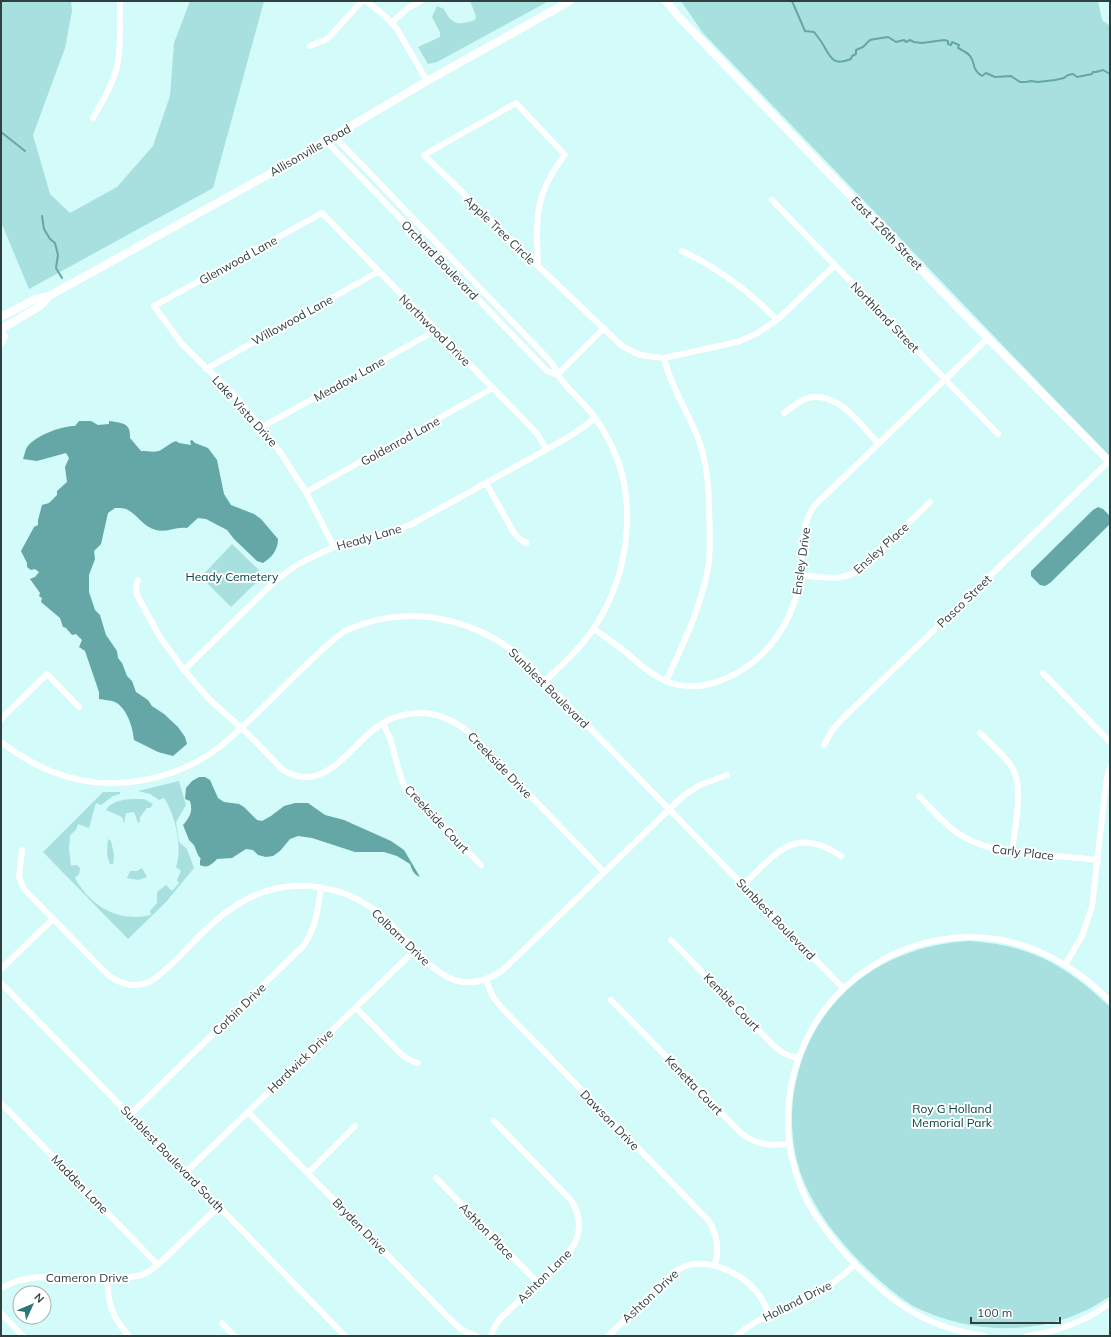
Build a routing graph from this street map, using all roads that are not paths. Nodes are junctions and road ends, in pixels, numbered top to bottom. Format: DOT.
graph roads {
  1 [pos="120,1"];
  2 [pos="362,1"];
  3 [pos="366,1"];
  4 [pos="420,1"];
  5 [pos="570,1"];
  6 [pos="666,1"];
  7 [pos="391,22"];
  8 [pos="310,46"];
  9 [pos="427,81"];
  10 [pos="93,118"];
  11 [pos="334,136"];
  12 [pos="326,141"];
  13 [pos="772,200"];
  14 [pos="322,213"];
  15 [pos="682,251"];
  16 [pos="835,265"];
  17 [pos="538,266"];
  18 [pos="378,272"];
  19 [pos="50,296"];
  20 [pos="154,306"];
  21 [pos="1,317"];
  22 [pos="777,320"];
  23 [pos="1,329"];
  24 [pos="435,329"];
  25 [pos="603,329"];
  26 [pos="988,338"];
  27 [pos="1,344"];
  28 [pos="664,358"];
  29 [pos="206,368"];
  30 [pos="557,375"];
  31 [pos="944,379"];
  32 [pos="493,388"];
  33 [pos="784,413"];
  34 [pos="595,418"];
  35 [pos="262,427"];
  36 [pos="998,434"];
  37 [pos="878,443"];
  38 [pos="546,448"];
  39 [pos="1109,461"];
  40 [pos="486,483"];
  41 [pos="306,492"];
  42 [pos="930,502"];
  43 [pos="527,543"];
  44 [pos="334,547"];
  45 [pos="800,575"];
  46 [pos="138,580"];
  47 [pos="594,629"];
  48 [pos="184,670"];
  49 [pos="1042,673"];
  50 [pos="666,681"];
  51 [pos="544,682"];
  52 [pos="79,707"];
  53 [pos="1,719"];
  54 [pos="383,723"];
  55 [pos="241,727"];
  56 [pos="980,734"];
  57 [pos="1,742"];
  58 [pos="1110,742"];
  59 [pos="824,745"];
  60 [pos="1110,767"];
  61 [pos="727,775"];
  62 [pos="919,796"];
  63 [pos="669,809"];
  64 [pos="22,850"];
  65 [pos="1012,852"];
  66 [pos="841,856"];
  67 [pos="1098,860"];
  68 [pos="481,865"];
  69 [pos="604,872"];
  70 [pos="743,885"];
  71 [pos="321,888"];
  72 [pos="53,919"];
  73 [pos="671,940"];
  74 [pos="415,950"];
  75 [pos="1065,965"];
  76 [pos="1,969"];
  77 [pos="486,980"];
  78 [pos="1,983"];
  79 [pos="843,988"];
  80 [pos="611,1000"];
  81 [pos="1110,1001"];
  82 [pos="356,1008"];
  83 [pos="797,1058"];
  84 [pos="418,1063"];
  85 [pos="1,1103"];
  86 [pos="248,1112"];
  87 [pos="130,1115"];
  88 [pos="494,1121"];
  89 [pos="355,1126"];
  90 [pos="789,1144"];
  91 [pos="186,1172"];
  92 [pos="308,1173"];
  93 [pos="436,1178"];
  94 [pos="219,1206"];
  95 [pos="855,1264"];
  96 [pos="158,1265"];
  97 [pos="715,1266"];
  98 [pos="107,1278"];
  99 [pos="538,1283"];
  100 [pos="1,1288"];
  101 [pos="1110,1303"];
  102 [pos="1,1313"];
  103 [pos="770,1315"];
  104 [pos="222,1323"];
  105 [pos="23,1336"];
  106 [pos="129,1336"];
  107 [pos="234,1336"];
  108 [pos="345,1336"];
  109 [pos="476,1336"];
  110 [pos="491,1336"];
  111 [pos="608,1336"];
  112 [pos="737,1336"];
  113 [pos="985,1336"];
  114 [pos="1027,1336"];
  1 -- 10 [label="street"];
  2 -- 8 [label="street"];
  3 -- 7 [label="street"];
  4 -- 7 [label="street"];
  5 -- 9 [label="main road, Allisonville Road"];
  6 -- 26 [label="main road, East 126th Street"];
  7 -- 9 [label="street"];
  9 -- 11 [label="main road, Allisonville Road"];
  11 -- 12 [label="main road, Allisonville Road"];
  11 -- 30 [label="street, Orchard Boulevard"];
  12 -- 19 [label="main road, Allisonville Road"];
  12 -- 30 [label="street, Orchard Boulevard"];
  13 -- 16 [label="street, Northland Street"];
  14 -- 18 [label="street, Northwood Drive"];
  14 -- 20 [label="street, Glenwood Lane"];
  15 -- 22 [label="street"];
  16 -- 22 [label="street"];
  16 -- 31 [label="street, Northland Street"];
  17 -- 17 [label="street, Apple Tree Circle"];
  17 -- 25 [label="street"];
  18 -- 24 [label="street, Northwood Drive"];
  18 -- 29 [label="street, Willowood Lane"];
  19 -- 21 [label="main road, Allisonville Road"];
  19 -- 23 [label="main road, Allisonville Road"];
  20 -- 29 [label="street, Lake Vista Drive"];
  22 -- 28 [label="street"];
  23 -- 27 [label="street"];
  24 -- 32 [label="street, Northwood Drive"];
  24 -- 35 [label="street, Meadow Lane"];
  25 -- 28 [label="street"];
  25 -- 30 [label="street"];
  26 -- 31 [label="street, Ensley Drive"];
  26 -- 39 [label="main road, East 126th Street"];
  28 -- 50 [label="street"];
  29 -- 35 [label="street, Lake Vista Drive"];
  30 -- 34 [label="street, Orchard Boulevard"];
  31 -- 36 [label="street, Northland Street"];
  31 -- 37 [label="street, Ensley Drive"];
  32 -- 38 [label="street, Northwood Drive"];
  32 -- 41 [label="street, Goldenrod Lane"];
  33 -- 37 [label="street"];
  34 -- 38 [label="street, Heady Lane"];
  34 -- 47 [label="street, Orchard Boulevard"];
  35 -- 41 [label="street, Lake Vista Drive"];
  37 -- 45 [label="street, Ensley Drive"];
  38 -- 40 [label="street, Heady Lane"];
  39 -- 59 [label="street, Pasco Street"];
  40 -- 43 [label="street"];
  40 -- 44 [label="street, Heady Lane"];
  41 -- 44 [label="street, Lake Vista Drive"];
  42 -- 45 [label="street, Ensley Place"];
  44 -- 48 [label="street, Heady Lane"];
  45 -- 50 [label="street, Ensley Drive"];
  46 -- 48 [label="street, Creekside Drive"];
  47 -- 50 [label="street, Ensley Drive"];
  47 -- 51 [label="street, Orchard Boulevard"];
  48 -- 55 [label="street, Creekside Drive"];
  49 -- 58 [label="street"];
  51 -- 55 [label="street, Sunblest Boulevard"];
  51 -- 63 [label="street, Sunblest Boulevard"];
  52 -- 53 [label="street"];
  54 -- 55 [label="street, Creekside Drive"];
  54 -- 68 [label="street, Creekside Court"];
  54 -- 69 [label="street, Creekside Drive"];
  55 -- 57 [label="street, Sunblest Boulevard"];
  56 -- 65 [label="street"];
  60 -- 67 [label="street"];
  61 -- 63 [label="street, Colbarn Drive"];
  62 -- 65 [label="street, Carly Place"];
  63 -- 69 [label="street, Colbarn Drive"];
  63 -- 70 [label="street, Sunblest Boulevard"];
  64 -- 72 [label="street, Colbarn Drive"];
  65 -- 67 [label="street, Carly Place"];
  66 -- 70 [label="street"];
  67 -- 75 [label="street"];
  69 -- 77 [label="street, Colbarn Drive"];
  70 -- 79 [label="street, Sunblest Boulevard"];
  71 -- 72 [label="street, Colbarn Drive"];
  71 -- 74 [label="street, Colbarn Drive"];
  71 -- 87 [label="street, Corbin Drive"];
  72 -- 76 [label="street"];
  73 -- 83 [label="street, Kemble Court"];
  74 -- 77 [label="street, Colbarn Drive"];
  74 -- 82 [label="street, Hardwick Drive"];
  75 -- 79 [label="street"];
  75 -- 81 [label="street"];
  77 -- 97 [label="street, Dawson Drive"];
  78 -- 87 [label="street, Sunblest Boulevard South"];
  79 -- 83 [label="street"];
  80 -- 90 [label="street, Kenetta Court"];
  82 -- 84 [label="street"];
  82 -- 86 [label="street, Hardwick Drive"];
  83 -- 90 [label="street"];
  85 -- 96 [label="street, Madden Lane"];
  86 -- 91 [label="street, Hardwick Drive"];
  86 -- 92 [label="street, Bryden Drive"];
  87 -- 91 [label="street, Sunblest Boulevard South"];
  88 -- 99 [label="street, Ashton Lane"];
  89 -- 92 [label="street"];
  90 -- 95 [label="street"];
  91 -- 94 [label="street, Sunblest Boulevard South"];
  92 -- 109 [label="street, Bryden Drive"];
  93 -- 99 [label="street, Ashton Place"];
  94 -- 96 [label="street, Cameron Drive"];
  94 -- 108 [label="street, Sunblest Boulevard South"];
  95 -- 103 [label="street, Holland Drive"];
  95 -- 113 [label="street"];
  96 -- 98 [label="street, Cameron Drive"];
  97 -- 103 [label="street, Ashton Drive"];
  97 -- 111 [label="street, Ashton Drive"];
  98 -- 100 [label="street, Cameron Drive"];
  98 -- 106 [label="street"];
  99 -- 110 [label="street, Ashton Lane"];
  101 -- 114 [label="street"];
  102 -- 105 [label="street"];
  103 -- 112 [label="street, Holland Drive"];
  104 -- 107 [label="street"];
}
